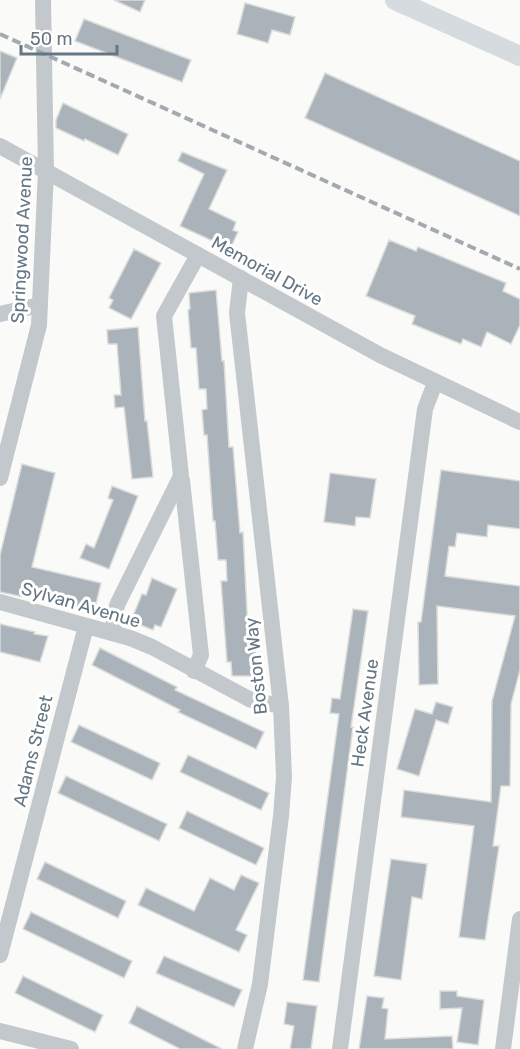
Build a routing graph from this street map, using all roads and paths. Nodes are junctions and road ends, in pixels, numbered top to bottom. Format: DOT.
graph roads {
  1 [pos="43,0"];
  2 [pos="395,0"];
  3 [pos="520,56"];
  4 [pos="0,147"];
  5 [pos="46,171"];
  6 [pos="198,255"];
  7 [pos="241,278"];
  8 [pos="40,305"];
  9 [pos="0,314"];
  10 [pos="435,383"];
  11 [pos="520,422"];
  12 [pos="181,476"];
  13 [pos="0,478"];
  14 [pos="0,602"];
  15 [pos="86,626"];
  16 [pos="113,633"];
  17 [pos="194,671"];
  18 [pos="281,706"];
  19 [pos="520,919"];
  20 [pos="0,955"];
  21 [pos="0,1031"];
  22 [pos="71,1049"];
  23 [pos="245,1049"];
  24 [pos="340,1049"];
  25 [pos="503,1049"];
  1 -- 5 [label="street, Springwood Avenue"];
  2 -- 3 [label="main road"];
  4 -- 5 [label="street, Memorial Drive"];
  5 -- 6 [label="street, Memorial Drive"];
  5 -- 8 [label="street, Springwood Avenue"];
  6 -- 7 [label="street, Memorial Drive"];
  6 -- 12 [label="street"];
  7 -- 10 [label="street, Memorial Drive"];
  7 -- 18 [label="street, Boston Way"];
  8 -- 9 [label="street"];
  8 -- 13 [label="street, Springwood Avenue"];
  10 -- 11 [label="street, Memorial Drive"];
  10 -- 24 [label="street, Heck Avenue"];
  12 -- 16 [label="street"];
  12 -- 17 [label="street"];
  14 -- 15 [label="street, Sylvan Avenue"];
  15 -- 16 [label="street, Sylvan Avenue"];
  15 -- 20 [label="street, Adams Street"];
  16 -- 17 [label="street, Sylvan Avenue"];
  17 -- 18 [label="street, Sylvan Avenue"];
  18 -- 23 [label="street, Boston Way"];
  19 -- 25 [label="street"];
  21 -- 22 [label="street"];
}
